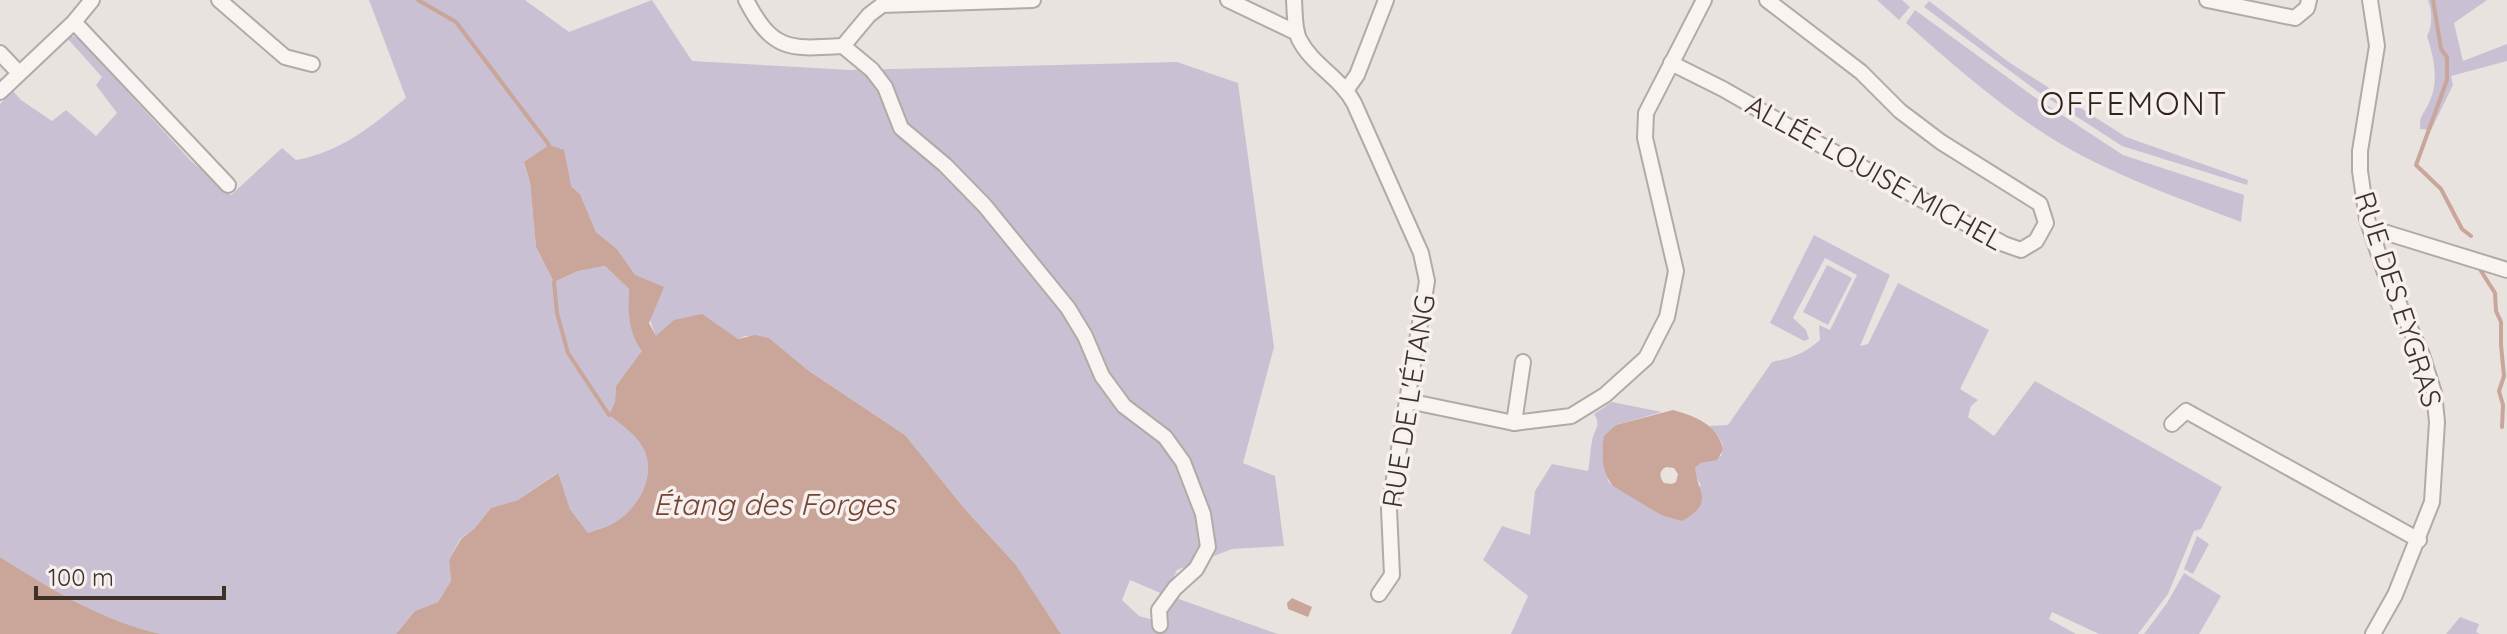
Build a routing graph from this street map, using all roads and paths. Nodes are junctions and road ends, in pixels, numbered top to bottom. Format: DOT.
graph roads {
  1 [pos="92,0"];
  2 [pos="219,0"];
  3 [pos="746,0"];
  4 [pos="1033,0"];
  5 [pos="1228,0"];
  6 [pos="1294,0"];
  7 [pos="1386,0"];
  8 [pos="1704,0"];
  9 [pos="1767,0"];
  10 [pos="2207,0"];
  11 [pos="2309,0"];
  12 [pos="2370,0"];
  13 [pos="882,2"];
  14 [pos="74,22"];
  15 [pos="1297,33"];
  16 [pos="843,46"];
  17 [pos="0,53"];
  18 [pos="1671,63"];
  19 [pos="312,64"];
  20 [pos="19,73"];
  21 [pos="1347,89"];
  22 [pos="0,92"];
  23 [pos="228,185"];
  24 [pos="2371,228"];
  25 [pos="2507,270"];
  26 [pos="1523,362"];
  27 [pos="1408,401"];
  28 [pos="1514,423"];
  29 [pos="2172,424"];
  30 [pos="2419,540"];
  31 [pos="1379,594"];
  32 [pos="1160,618"];
  33 [pos="2373,634"];
  1 -- 14 [label="street"];
  2 -- 19 [label="street"];
  3 -- 16 [label="street"];
  4 -- 13 [label="street"];
  5 -- 15 [label="street"];
  6 -- 15 [label="street"];
  7 -- 21 [label="street"];
  8 -- 18 [label="street"];
  9 -- 18 [label="street, ALLÉE LOUISE MICHEL"];
  10 -- 11 [label="street"];
  12 -- 24 [label="street, RUE DES EYGRAS"];
  13 -- 16 [label="street"];
  14 -- 20 [label="street"];
  14 -- 23 [label="street"];
  15 -- 21 [label="street, RUE DE L'ÉTANG"];
  16 -- 32 [label="street"];
  17 -- 20 [label="street"];
  18 -- 28 [label="street"];
  20 -- 22 [label="street"];
  21 -- 27 [label="street, RUE DE L'ÉTANG"];
  24 -- 25 [label="street"];
  24 -- 30 [label="street, RUE DES EYGRAS"];
  26 -- 28 [label="street"];
  27 -- 28 [label="street"];
  27 -- 31 [label="street, RUE DE L'ÉTANG"];
  29 -- 30 [label="street"];
  30 -- 33 [label="street, RUE DES EYGRAS"];
}
